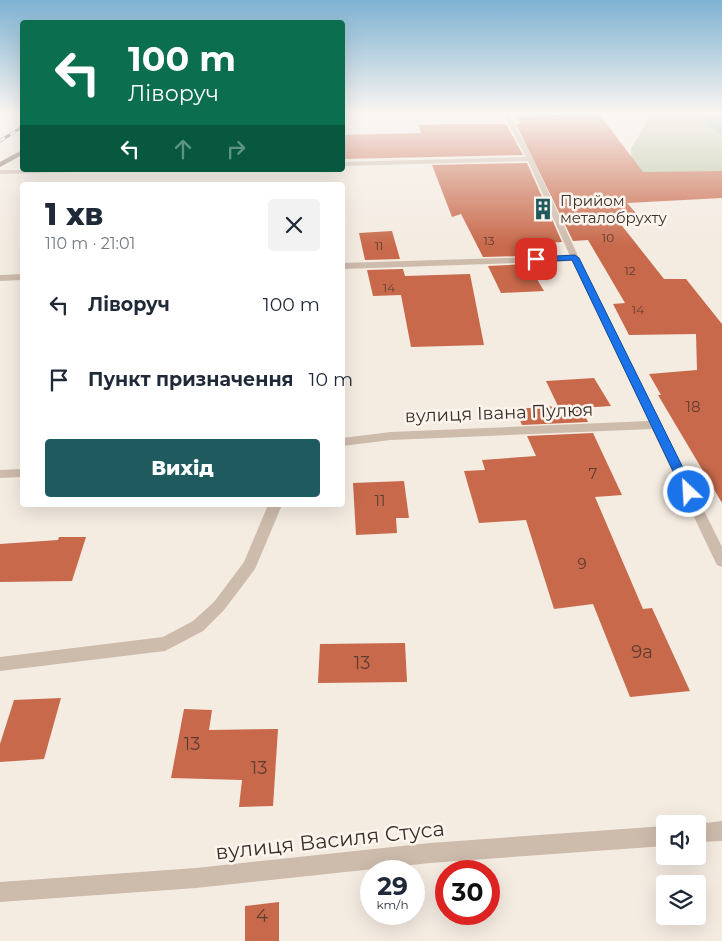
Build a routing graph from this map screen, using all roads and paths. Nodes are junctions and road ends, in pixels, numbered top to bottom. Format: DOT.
graph roads {
  1 [pos="12,158"];
  2 [pos="530,159"];
  3 [pos="345,164"];
  4 [pos="0,165"];
  5 [pos="20,171"];
  6 [pos="0,172"];
  7 [pos="575,258"];
  8 [pos="345,266"];
  9 [pos="20,277"];
  10 [pos="0,278"];
  11 [pos="657,425"];
  12 [pos="345,442"];
  13 [pos="20,472"];
  14 [pos="0,474"];
  15 [pos="274,507"];
  16 [pos="722,561"];
  17 [pos="0,664"];
  18 [pos="722,831"];
  19 [pos="706,833"];
  20 [pos="656,837"];
  21 [pos="0,892"];
  1 -- 4 [label="main road"];
  2 -- 3 [label="street"];
  2 -- 7 [label="street"];
  5 -- 6 [label="street"];
  7 -- 8 [label="street"];
  7 -- 11 [label="street"];
  9 -- 10 [label="street"];
  11 -- 12 [label="street, вулиця Івана Пулюя"];
  11 -- 16 [label="street"];
  13 -- 14 [label="street"];
  15 -- 17 [label="street"];
  18 -- 19 [label="street"];
  20 -- 21 [label="street, вулиця Василя Стуса"];
}
